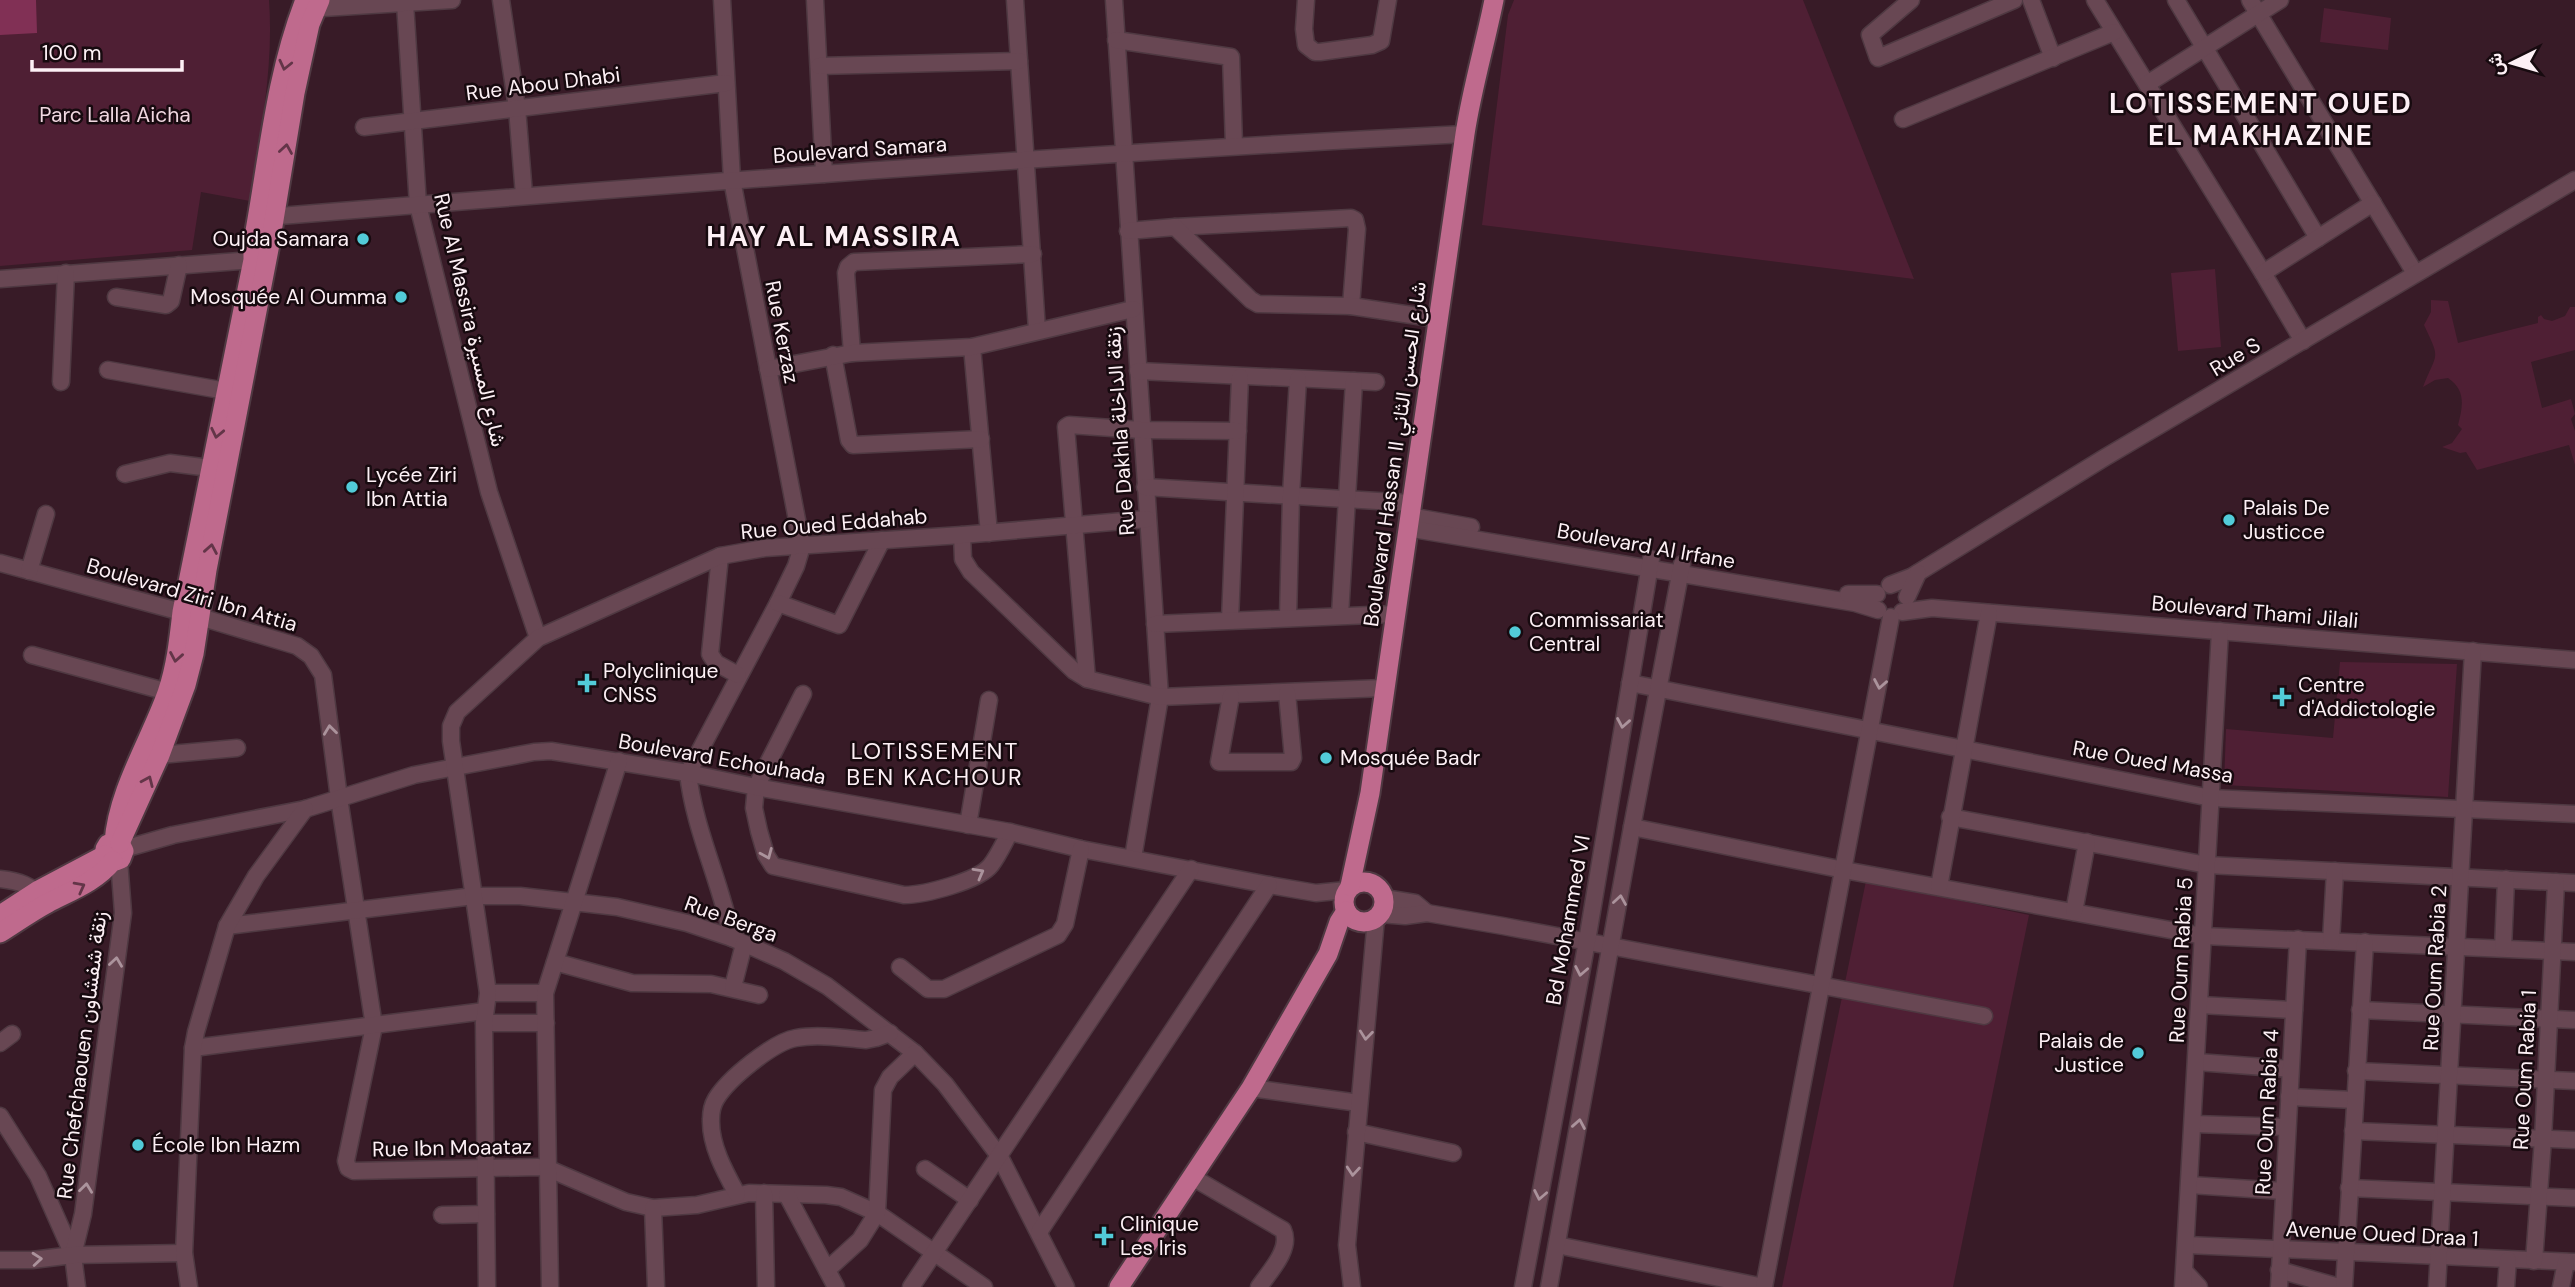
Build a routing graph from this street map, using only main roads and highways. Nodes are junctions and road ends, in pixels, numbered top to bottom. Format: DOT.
graph roads {
  1 [pos="1482,0"];
  2 [pos="1494,0"];
  3 [pos="310,4"];
  4 [pos="1474,81"];
  5 [pos="260,258"];
  6 [pos="191,614"];
  7 [pos="1363,834"];
  8 [pos="116,852"];
  9 [pos="41,898"];
  10 [pos="1347,898"];
  11 [pos="1373,910"];
  12 [pos="0,915"];
  13 [pos="0,933"];
  14 [pos="1328,954"];
  15 [pos="1119,1287"];
  1 -- 4 [label="main road, Boulevard Hassan II شارع الحسن الثاني"];
  2 -- 4 [label="main road, Boulevard Hassan II شارع الحسن الثاني"];
  3 -- 5 [label="main road"];
  4 -- 7 [label="main road, Boulevard Hassan II شارع الحسن الثاني"];
  6 -- 5 [label="main road, one-way"];
  5 -- 6 [label="main road, one-way"];
  6 -- 8 [label="main road, one-way"];
  8 -- 6 [label="main road, one-way"];
  7 -- 10 [label="main road, Boulevard Hassan II شارع الحسن الثاني"];
  7 -- 11 [label="main road, Boulevard Hassan II شارع الحسن الثاني"];
  8 -- 9 [label="main road"];
  9 -- 12 [label="main road"];
  9 -- 13 [label="main road"];
  10 -- 11 [label="main road"];
  10 -- 11 [label="main road"];
  10 -- 14 [label="main road, Boulevard Hassan II شارع الحسن الثاني"];
  11 -- 14 [label="main road, Boulevard Hassan II شارع الحسن الثاني"];
  14 -- 15 [label="main road, Boulevard Hassan II شارع الحسن الثاني"];
}
